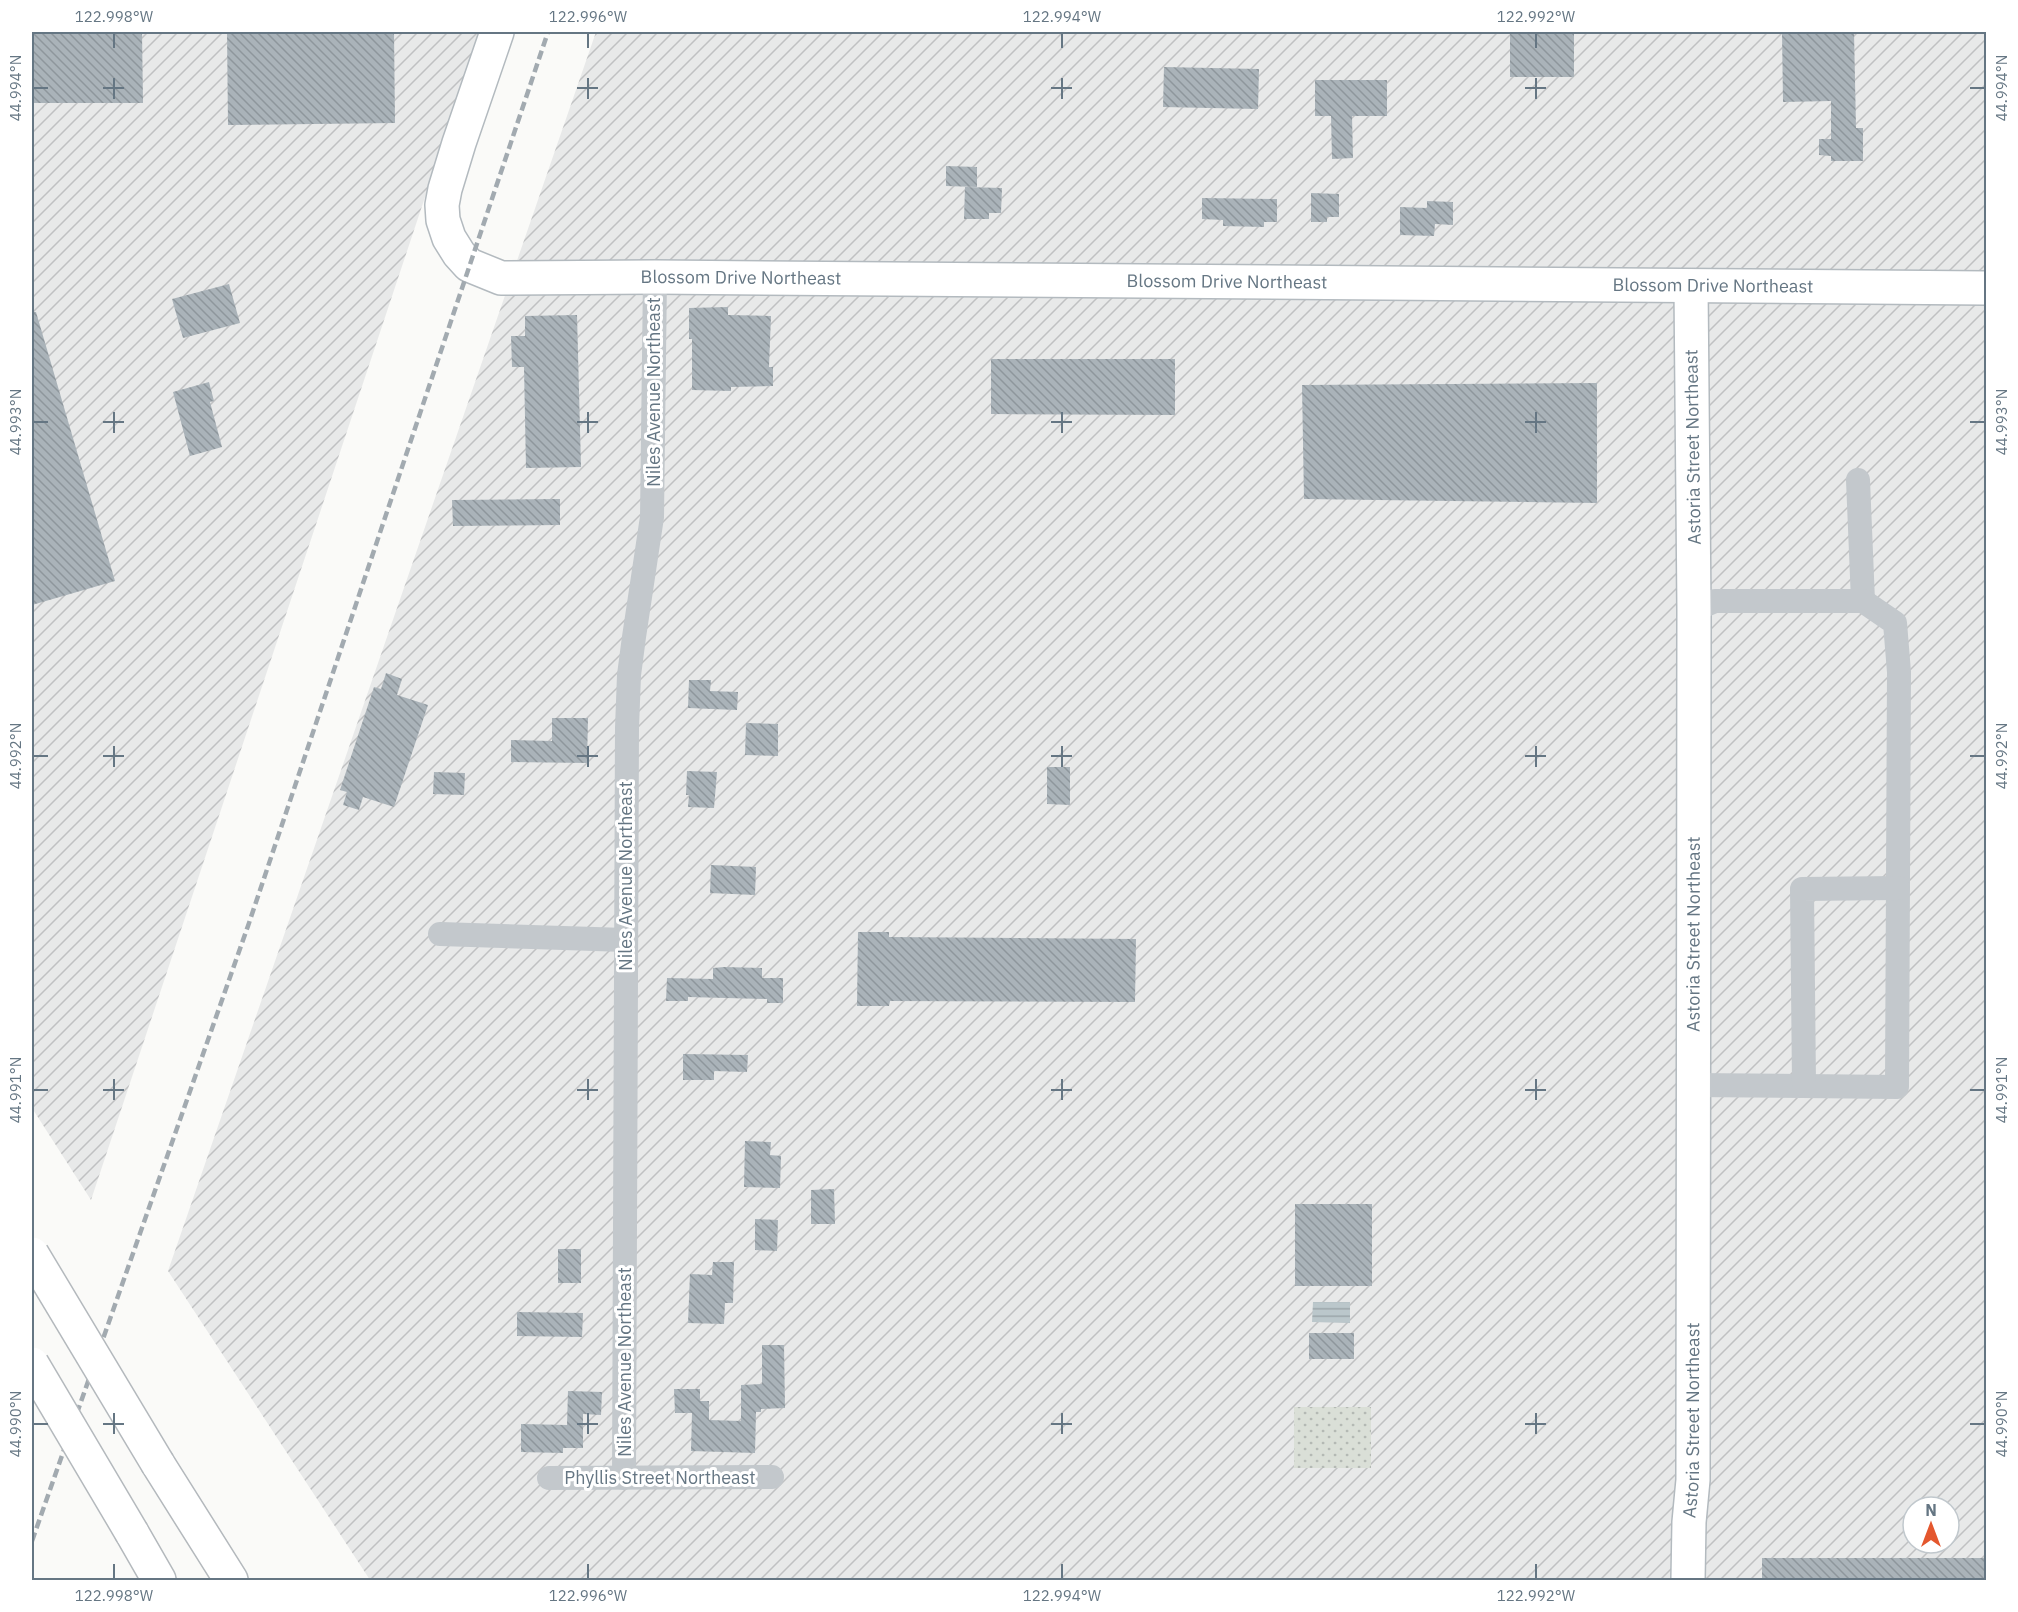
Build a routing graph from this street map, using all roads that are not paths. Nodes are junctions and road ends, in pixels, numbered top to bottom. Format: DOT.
graph roads {
  1 [pos="497,32"];
  2 [pos="655,277"];
  3 [pos="1691,286"];
  4 [pos="1986,288"];
  5 [pos="1858,480"];
  6 [pos="1863,601"];
  7 [pos="1694,610"];
  8 [pos="1898,888"];
  9 [pos="440,934"];
  10 [pos="626,940"];
  11 [pos="1693,1085"];
  12 [pos="1804,1085"];
  13 [pos="32,1254"];
  14 [pos="32,1364"];
  15 [pos="772,1477"];
  16 [pos="549,1478"];
  17 [pos="624,1478"];
  18 [pos="212,1549"];
  19 [pos="159,1581"];
  20 [pos="231,1581"];
  21 [pos="236,1581"];
  22 [pos="1688,1581"];
  1 -- 2 [label="main road, Blossom Drive Northeast"];
  2 -- 3 [label="main road, Blossom Drive Northeast"];
  2 -- 10 [label="street, Niles Avenue Northeast"];
  3 -- 4 [label="main road, Blossom Drive Northeast"];
  3 -- 7 [label="main road, Astoria Street Northeast"];
  5 -- 6 [label="street"];
  6 -- 7 [label="street"];
  6 -- 8 [label="street"];
  7 -- 11 [label="main road, Astoria Street Northeast"];
  8 -- 12 [label="street"];
  8 -- 12 [label="street"];
  9 -- 10 [label="street"];
  10 -- 17 [label="street, Niles Avenue Northeast"];
  11 -- 12 [label="street"];
  11 -- 22 [label="main road, Astoria Street Northeast"];
  13 -- 18 [label="main road, bridge"];
  14 -- 19 [label="main road, bridge"];
  15 -- 17 [label="street, Phyllis Street Northeast"];
  16 -- 17 [label="street, Phyllis Street Northeast"];
  18 -- 20 [label="main road"];
  18 -- 21 [label="main road"];
}
